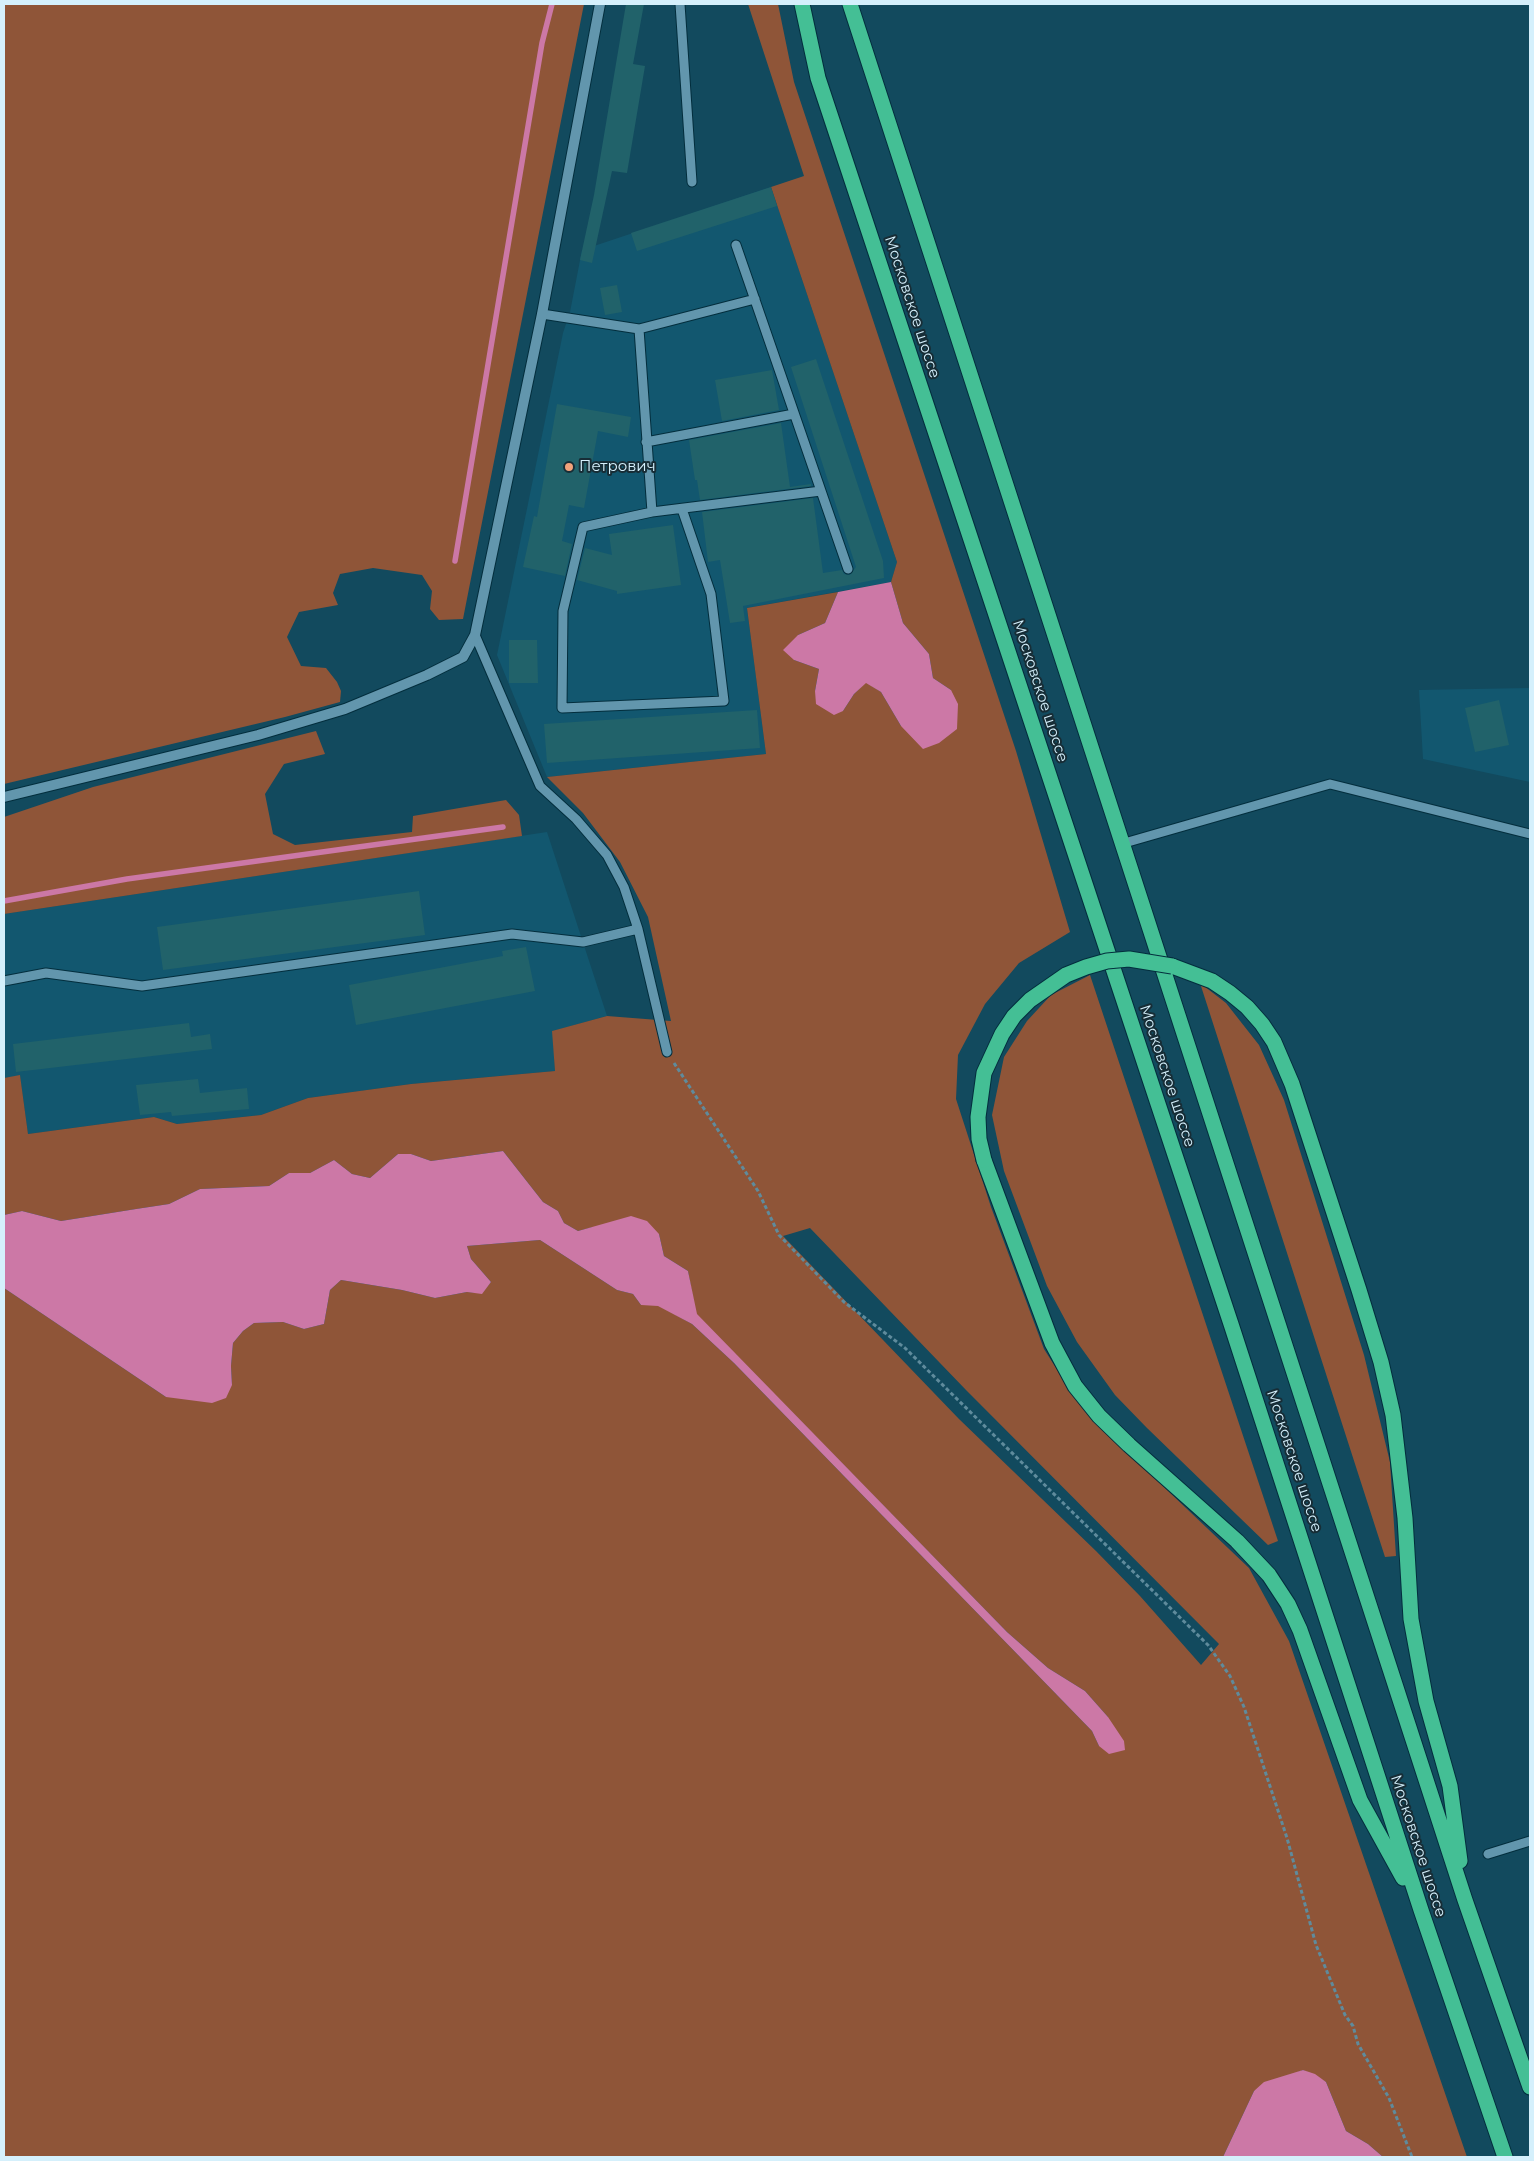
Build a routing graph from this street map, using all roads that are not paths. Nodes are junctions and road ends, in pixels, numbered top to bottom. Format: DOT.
graph roads {
  1 [pos="600,4"];
  2 [pos="680,4"];
  3 [pos="802,4"];
  4 [pos="850,4"];
  5 [pos="692,182"];
  6 [pos="736,245"];
  7 [pos="755,299"];
  8 [pos="542,314"];
  9 [pos="639,329"];
  10 [pos="794,414"];
  11 [pos="646,442"];
  12 [pos="821,491"];
  13 [pos="682,508"];
  14 [pos="652,512"];
  15 [pos="848,568"];
  16 [pos="475,635"];
  17 [pos="4,797"];
  18 [pos="1530,834"];
  19 [pos="1122,844"];
  20 [pos="638,929"];
  21 [pos="4,981"];
  22 [pos="667,1052"];
  23 [pos="1530,1841"];
  24 [pos="1488,1854"];
  25 [pos="1465,1900"];
  26 [pos="1421,1910"];
  27 [pos="1530,2087"];
  28 [pos="1505,2157"];
  1 -- 8 [label="street"];
  2 -- 5 [label="lane"];
  3 -- 26 [label="highway, Московское шоссе"];
  4 -- 19 [label="highway, Московское шоссе"];
  6 -- 7 [label="lane"];
  7 -- 9 [label="lane"];
  7 -- 10 [label="lane"];
  8 -- 9 [label="lane"];
  8 -- 16 [label="street"];
  9 -- 11 [label="lane"];
  10 -- 11 [label="lane"];
  10 -- 12 [label="lane"];
  11 -- 14 [label="lane"];
  12 -- 13 [label="lane"];
  12 -- 15 [label="lane"];
  13 -- 14 [label="lane"];
  13 -- 14 [label="lane"];
  16 -- 17 [label="street"];
  16 -- 20 [label="lane"];
  18 -- 19 [label="lane"];
  19 -- 25 [label="highway, Московское шоссе"];
  20 -- 21 [label="lane"];
  20 -- 22 [label="lane"];
  23 -- 24 [label="lane"];
  25 -- 26 [label="highway, bridge"];
  25 -- 27 [label="highway, Московское шоссе"];
  26 -- 28 [label="highway, Московское шоссе"];
}
